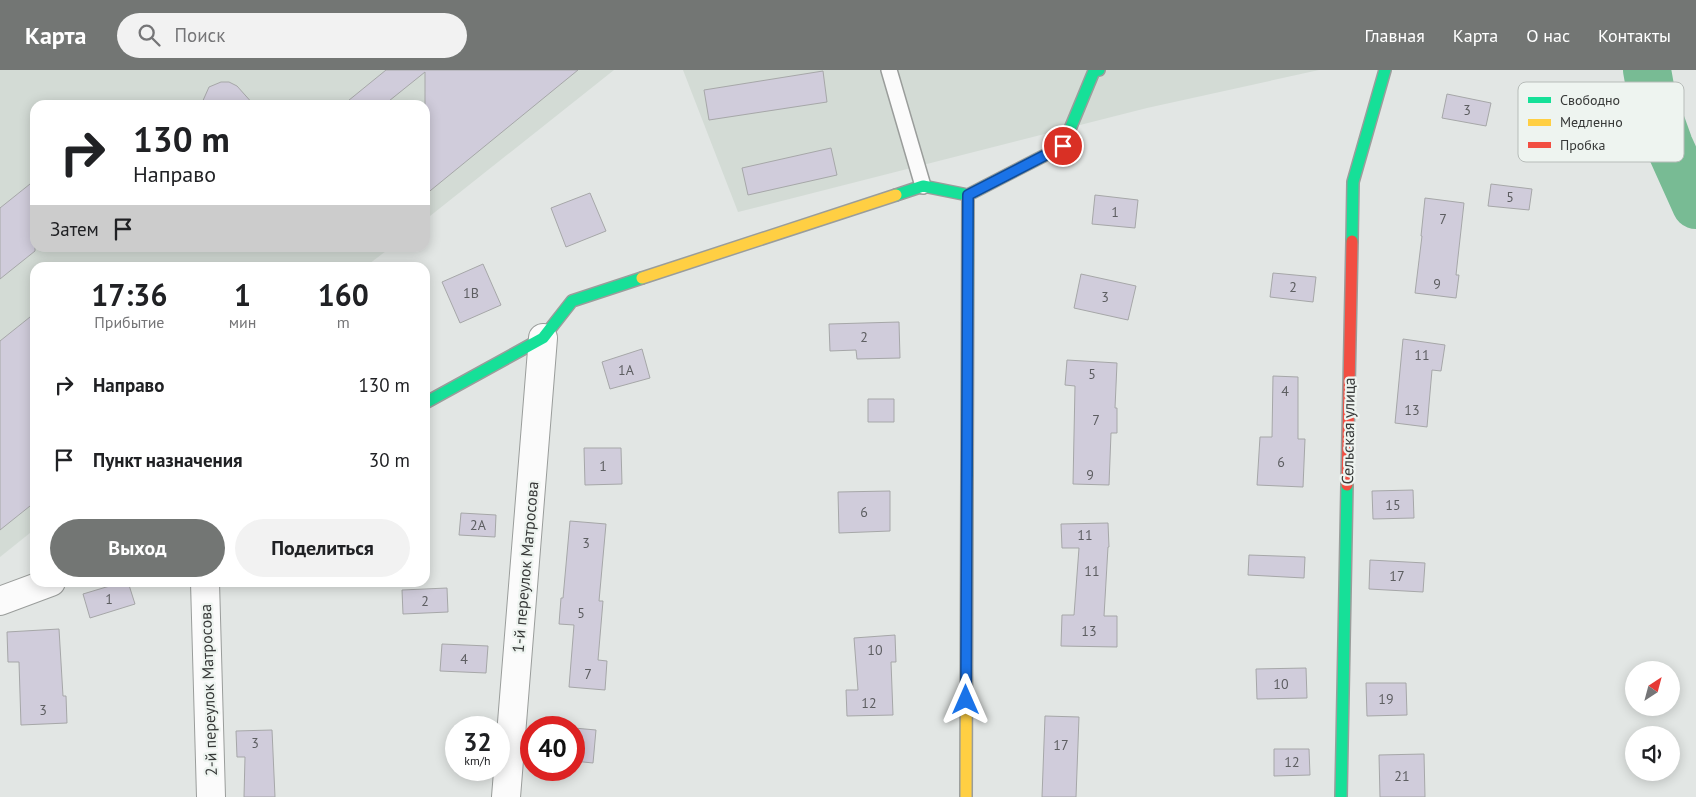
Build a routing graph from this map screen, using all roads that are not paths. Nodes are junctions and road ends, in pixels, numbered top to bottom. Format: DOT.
graph roads {
  1 [pos="889,70"];
  2 [pos="1099,70"];
  3 [pos="1385,70"];
  4 [pos="923,186"];
  5 [pos="968,195"];
  6 [pos="543,338"];
  7 [pos="430,400"];
  8 [pos="38,587"];
  9 [pos="205,587"];
  10 [pos="0,602"];
  11 [pos="211,797"];
  12 [pos="506,797"];
  13 [pos="966,797"];
  14 [pos="1341,797"];
  1 -- 4 [label="lane"];
  2 -- 5 [label="street"];
  3 -- 14 [label="street, Сельская улица"];
  4 -- 5 [label="street"];
  4 -- 6 [label="street"];
  5 -- 13 [label="street"];
  6 -- 7 [label="street"];
  6 -- 12 [label="street, 1-й переулок Матросова"];
  8 -- 10 [label="street"];
  9 -- 11 [label="street, 2-й переулок Матросова"];
}
